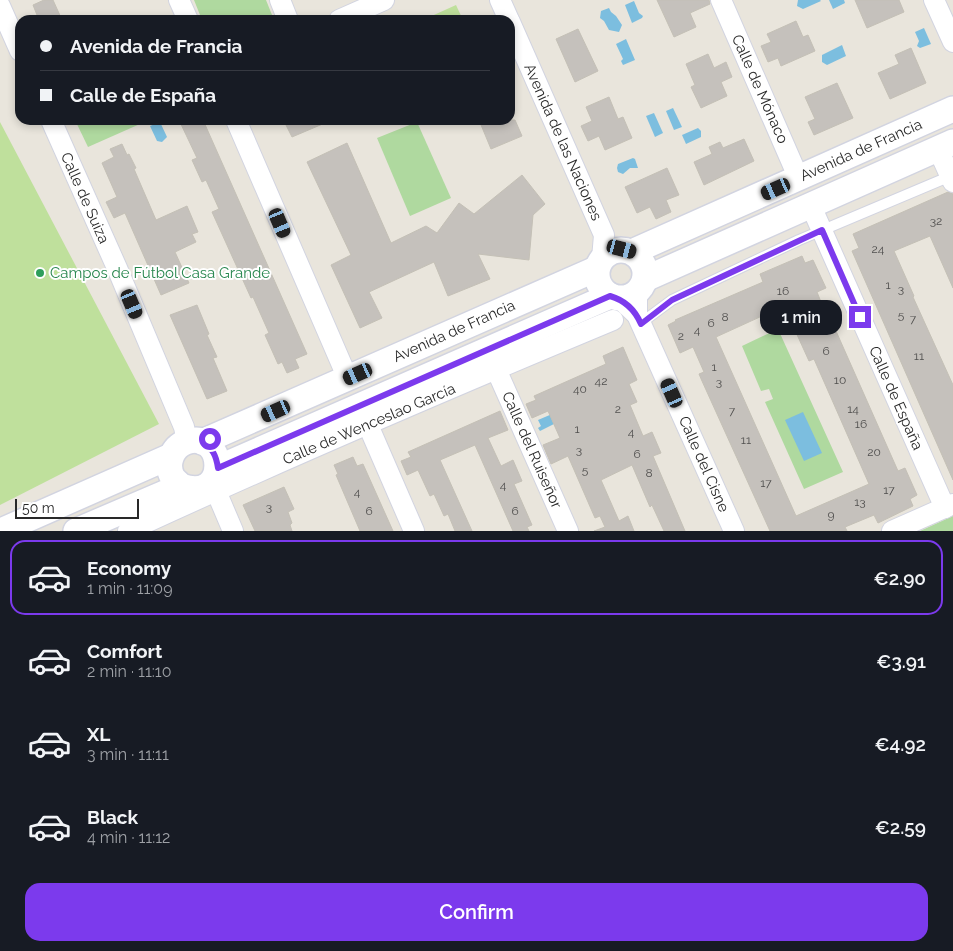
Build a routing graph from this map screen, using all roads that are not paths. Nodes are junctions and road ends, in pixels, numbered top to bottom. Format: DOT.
graph roads {
  1 [pos="179,0"];
  2 [pos="280,0"];
  3 [pos="384,0"];
  4 [pos="500,0"];
  5 [pos="721,0"];
  6 [pos="934,0"];
  7 [pos="0,6"];
  8 [pos="186,15"];
  9 [pos="286,15"];
  10 [pos="350,15"];
  11 [pos="507,15"];
  12 [pos="515,32"];
  13 [pos="15,40"];
  14 [pos="953,42"];
  15 [pos="953,109"];
  16 [pos="53,125"];
  17 [pos="238,125"];
  18 [pos="946,146"];
  19 [pos="952,178"];
  20 [pos="799,179"];
  21 [pos="811,206"];
  22 [pos="822,230"];
  23 [pos="611,253"];
  24 [pos="629,304"];
  25 [pos="496,369"];
  26 [pos="348,379"];
  27 [pos="368,424"];
  28 [pos="186,447"];
  29 [pos="215,481"];
  30 [pos="181,486"];
  31 [pos="949,506"];
  32 [pos="1,531"];
  33 [pos="76,531"];
  34 [pos="128,531"];
  35 [pos="233,531"];
  36 [pos="414,531"];
  37 [pos="568,531"];
  38 [pos="734,531"];
  39 [pos="892,531"];
  1 -- 8 [label="street"];
  2 -- 9 [label="street"];
  3 -- 10 [label="street"];
  4 -- 11 [label="street, Avenida de las Naciones"];
  5 -- 20 [label="street, Calle de Mónaco"];
  6 -- 14 [label="street"];
  7 -- 13 [label="street"];
  12 -- 23 [label="street, Avenida de las Naciones"];
  15 -- 20 [label="street, Avenida de Francia"];
  16 -- 28 [label="street, Calle de Suiza"];
  17 -- 26 [label="street"];
  18 -- 19 [label="street"];
  18 -- 21 [label="street, Avenida de Francia"];
  19 -- 22 [label="lane"];
  20 -- 23 [label="street, Avenida de Francia"];
  21 -- 22 [label="street, Calle de España"];
  21 -- 24 [label="street, Avenida de Francia"];
  22 -- 24 [label="lane"];
  22 -- 31 [label="street, Calle de España"];
  23 -- 24 [label="street"];
  23 -- 24 [label="street"];
  23 -- 26 [label="street, Avenida de Francia"];
  24 -- 25 [label="street, Calle de Wenceslao García"];
  24 -- 29 [label="street, Avenida de Francia"];
  24 -- 38 [label="street, Calle del Cisne"];
  25 -- 27 [label="street, Calle de Wenceslao García"];
  25 -- 37 [label="street, Calle del Ruiseñor"];
  26 -- 28 [label="street, Avenida de Francia"];
  27 -- 29 [label="street, Calle de Wenceslao García"];
  27 -- 36 [label="street"];
  28 -- 29 [label="street"];
  28 -- 30 [label="street"];
  28 -- 32 [label="street, Avenida de Francia"];
  29 -- 30 [label="street, Avenida de Francia"];
  29 -- 34 [label="street, Calle de Wenceslao García"];
  29 -- 35 [label="street"];
  30 -- 33 [label="street, Avenida de Francia"];
  31 -- 39 [label="street"];
}
